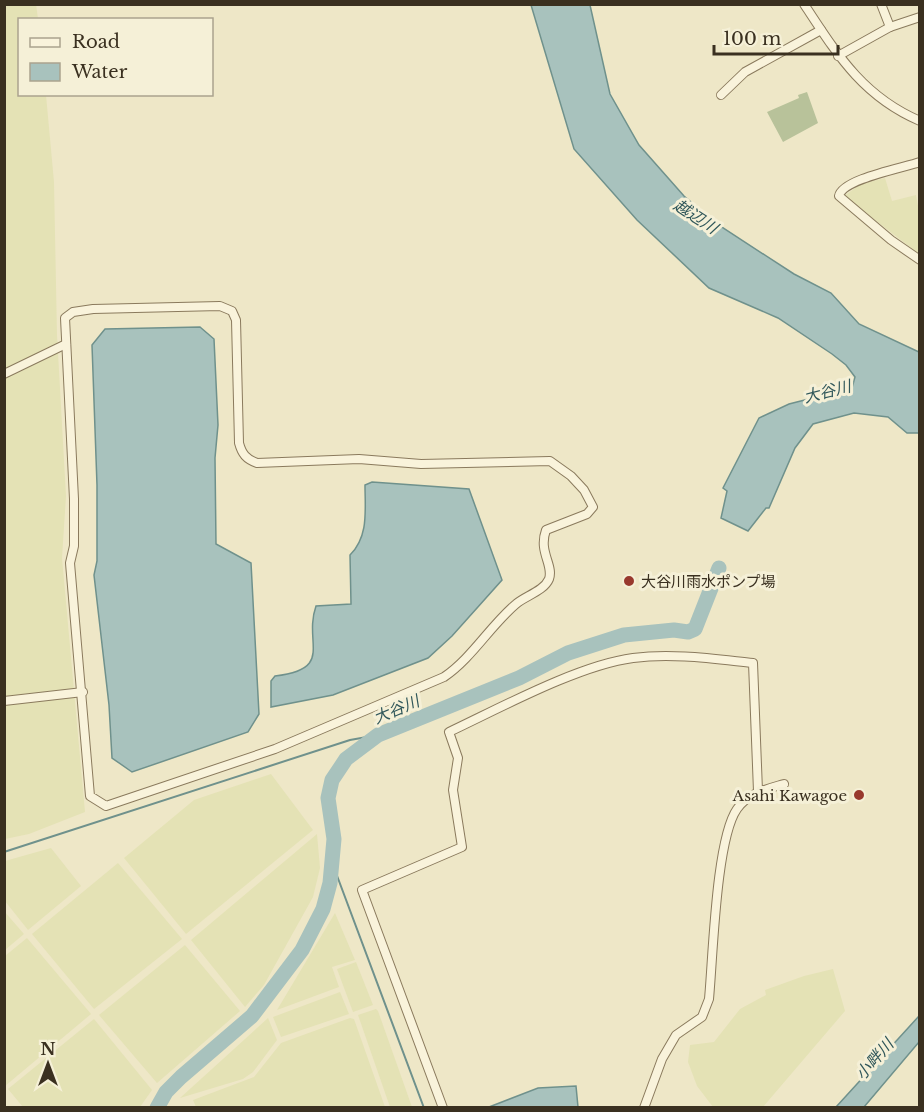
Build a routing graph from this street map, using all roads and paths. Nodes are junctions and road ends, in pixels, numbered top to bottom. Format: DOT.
graph roads {
  1 [pos="804,4"];
  2 [pos="881,4"];
  3 [pos="920,17"];
  4 [pos="890,27"];
  5 [pos="821,30"];
  6 [pos="838,56"];
  7 [pos="721,95"];
  8 [pos="920,121"];
  9 [pos="920,162"];
  10 [pos="920,260"];
  11 [pos="66,344"];
  12 [pos="4,374"];
  13 [pos="83,692"];
  14 [pos="4,701"];
  15 [pos="784,784"];
  16 [pos="758,791"];
  17 [pos="443,1107"];
  18 [pos="644,1107"];
  1 -- 5 [label="street"];
  2 -- 4 [label="street"];
  3 -- 4 [label="street"];
  4 -- 6 [label="street"];
  5 -- 6 [label="street"];
  5 -- 7 [label="street"];
  6 -- 8 [label="street"];
  9 -- 10 [label="street"];
  11 -- 12 [label="street"];
  11 -- 13 [label="street"];
  11 -- 13 [label="street"];
  13 -- 14 [label="street"];
  15 -- 16 [label="street"];
  16 -- 17 [label="street"];
  16 -- 18 [label="street"];
}
